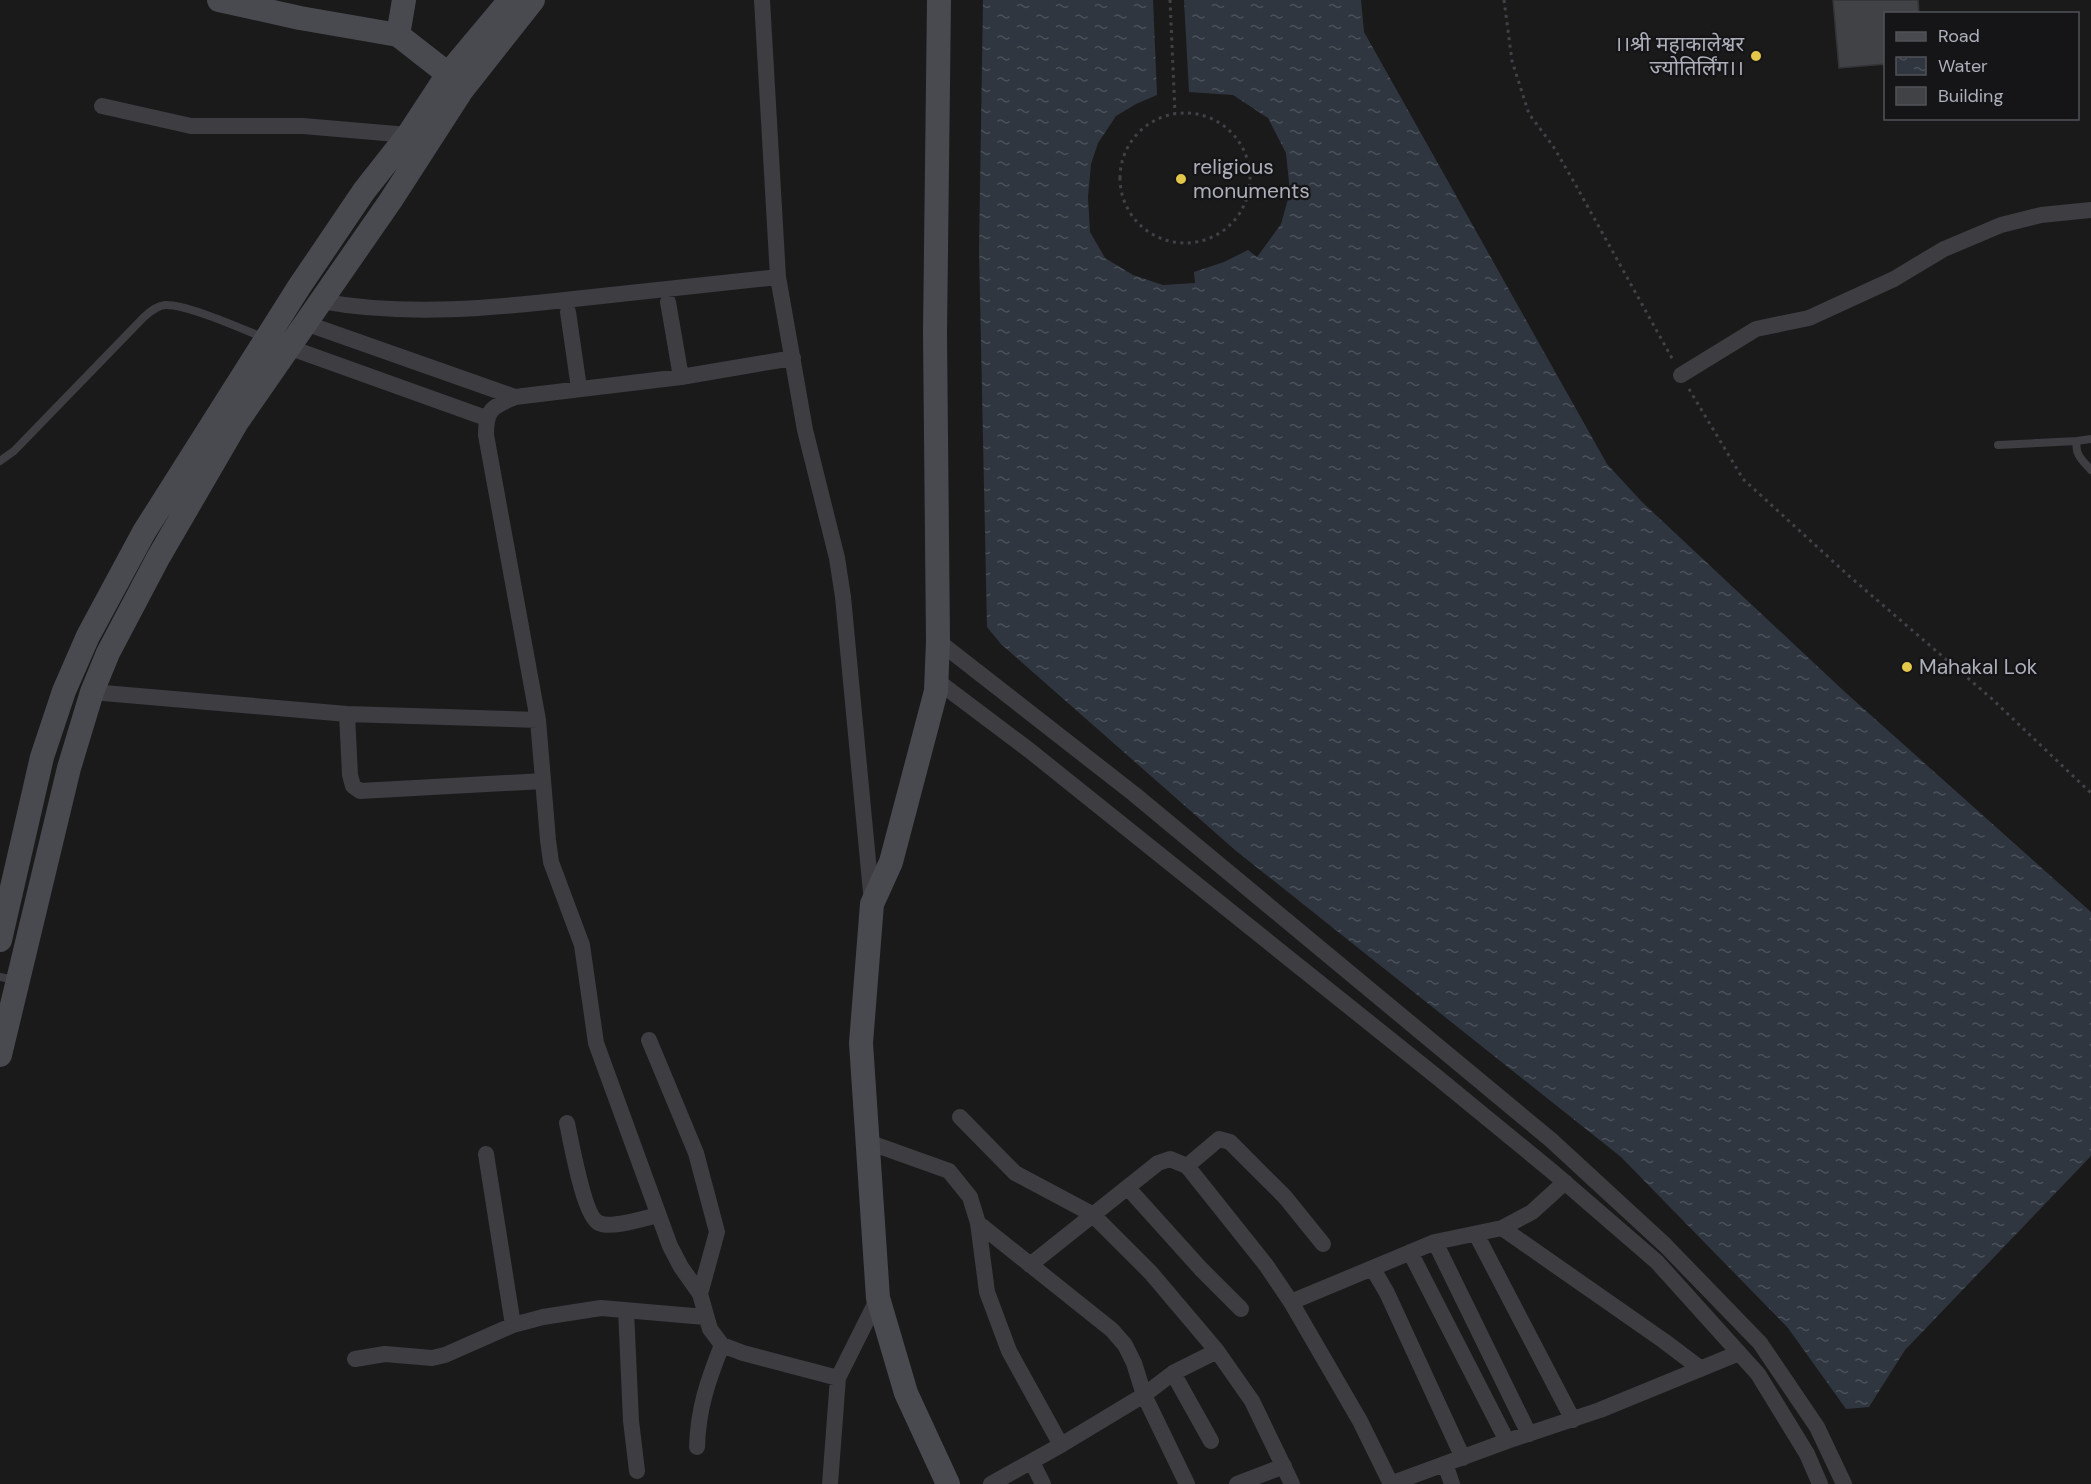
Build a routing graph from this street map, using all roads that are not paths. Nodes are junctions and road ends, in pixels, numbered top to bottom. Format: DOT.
graph roads {
  1 [pos="219,0"];
  2 [pos="404,0"];
  3 [pos="510,0"];
  4 [pos="533,0"];
  5 [pos="762,0"];
  6 [pos="939,0"];
  7 [pos="398,36"];
  8 [pos="455,82"];
  9 [pos="102,106"];
  10 [pos="408,135"];
  11 [pos="2091,210"];
  12 [pos="778,277"];
  13 [pos="320,302"];
  14 [pos="668,302"];
  15 [pos="568,312"];
  16 [pos="271,329"];
  17 [pos="297,335"];
  18 [pos="793,358"];
  19 [pos="1681,375"];
  20 [pos="681,377"];
  21 [pos="579,388"];
  22 [pos="515,397"];
  23 [pos="486,418"];
  24 [pos="218,434"];
  25 [pos="2091,439"];
  26 [pos="2077,441"];
  27 [pos="1998,445"];
  28 [pos="0,461"];
  29 [pos="2091,470"];
  30 [pos="128,562"];
  31 [pos="149,574"];
  32 [pos="938,641"];
  33 [pos="936,680"];
  34 [pos="92,692"];
  35 [pos="347,714"];
  36 [pos="538,720"];
  37 [pos="543,781"];
  38 [pos="32,805"];
  39 [pos="60,808"];
  40 [pos="872,904"];
  41 [pos="0,940"];
  42 [pos="9,979"];
  43 [pos="1418,1030"];
  44 [pos="649,1040"];
  45 [pos="1401,1048"];
  46 [pos="0,1055"];
  47 [pos="960,1117"];
  48 [pos="567,1123"];
  49 [pos="868,1142"];
  50 [pos="486,1154"];
  51 [pos="1187,1166"];
  52 [pos="1565,1182"];
  53 [pos="1128,1188"];
  54 [pos="1092,1214"];
  55 [pos="658,1215"];
  56 [pos="978,1223"];
  57 [pos="1502,1228"];
  58 [pos="1476,1234"];
  59 [pos="1435,1242"];
  60 [pos="1323,1244"];
  61 [pos="1410,1252"];
  62 [pos="1030,1265"];
  63 [pos="1373,1269"];
  64 [pos="700,1294"];
  65 [pos="878,1298"];
  66 [pos="1292,1302"];
  67 [pos="1241,1309"];
  68 [pos="626,1310"];
  69 [pos="705,1317"];
  70 [pos="513,1325"];
  71 [pos="722,1345"];
  72 [pos="1217,1352"];
  73 [pos="1739,1353"];
  74 [pos="355,1359"];
  75 [pos="1701,1369"];
  76 [pos="1173,1373"];
  77 [pos="838,1378"];
  78 [pos="1144,1395"];
  79 [pos="1573,1420"];
  80 [pos="1529,1434"];
  81 [pos="1211,1441"];
  82 [pos="1507,1441"];
  83 [pos="1061,1445"];
  84 [pos="697,1447"];
  85 [pos="1462,1458"];
  86 [pos="1032,1462"];
  87 [pos="1445,1464"];
  88 [pos="1284,1466"];
  89 [pos="637,1471"];
  90 [pos="830,1484"];
  91 [pos="948,1484"];
  92 [pos="991,1484"];
  93 [pos="1043,1484"];
  94 [pos="1187,1484"];
  95 [pos="1237,1484"];
  96 [pos="1292,1484"];
  97 [pos="1391,1484"];
  98 [pos="1452,1484"];
  99 [pos="1820,1484"];
  100 [pos="1844,1484"];
  1 -- 7 [label="street"];
  2 -- 7 [label="street"];
  3 -- 8 [label="street"];
  4 -- 8 [label="street"];
  5 -- 12 [label="street"];
  6 -- 32 [label="street"];
  7 -- 8 [label="street"];
  8 -- 10 [label="street"];
  8 -- 13 [label="street"];
  9 -- 10 [label="street"];
  10 -- 16 [label="street"];
  11 -- 19 [label="street"];
  12 -- 13 [label="street"];
  12 -- 18 [label="street"];
  13 -- 17 [label="street"];
  14 -- 20 [label="street"];
  15 -- 21 [label="street"];
  16 -- 17 [label="street"];
  16 -- 24 [label="street"];
  16 -- 28 [label="lane"];
  17 -- 22 [label="street"];
  17 -- 23 [label="street"];
  17 -- 24 [label="street"];
  18 -- 20 [label="street"];
  18 -- 40 [label="street"];
  20 -- 21 [label="street"];
  21 -- 22 [label="street"];
  22 -- 23 [label="street"];
  23 -- 36 [label="street"];
  24 -- 30 [label="street"];
  24 -- 31 [label="street"];
  25 -- 26 [label="lane"];
  26 -- 27 [label="lane"];
  26 -- 29 [label="lane"];
  30 -- 31 [label="street"];
  30 -- 38 [label="street"];
  31 -- 34 [label="street"];
  32 -- 33 [label="street"];
  32 -- 43 [label="street"];
  33 -- 40 [label="street"];
  33 -- 45 [label="street"];
  34 -- 35 [label="street"];
  34 -- 39 [label="street"];
  35 -- 36 [label="street"];
  35 -- 37 [label="street"];
  36 -- 37 [label="street"];
  37 -- 55 [label="street"];
  38 -- 39 [label="street"];
  38 -- 41 [label="street"];
  39 -- 42 [label="street"];
  40 -- 49 [label="street"];
  42 -- 46 [label="street"];
  43 -- 45 [label="street"];
  43 -- 100 [label="street"];
  44 -- 64 [label="street"];
  45 -- 52 [label="street"];
  47 -- 54 [label="street"];
  48 -- 55 [label="street"];
  49 -- 56 [label="street"];
  49 -- 65 [label="street"];
  50 -- 70 [label="street"];
  51 -- 53 [label="street"];
  51 -- 60 [label="street"];
  51 -- 66 [label="street"];
  52 -- 57 [label="street"];
  52 -- 73 [label="street"];
  53 -- 54 [label="street"];
  53 -- 67 [label="street"];
  54 -- 62 [label="street"];
  54 -- 72 [label="street"];
  55 -- 64 [label="street"];
  56 -- 62 [label="street"];
  56 -- 83 [label="street"];
  57 -- 58 [label="street"];
  57 -- 75 [label="street"];
  58 -- 59 [label="street"];
  58 -- 79 [label="street"];
  59 -- 61 [label="street"];
  59 -- 80 [label="street"];
  61 -- 63 [label="street"];
  61 -- 82 [label="street"];
  62 -- 78 [label="street"];
  63 -- 66 [label="street"];
  63 -- 85 [label="street"];
  64 -- 69 [label="street"];
  65 -- 77 [label="street"];
  65 -- 91 [label="street"];
  66 -- 97 [label="street"];
  68 -- 69 [label="street"];
  68 -- 70 [label="street"];
  68 -- 89 [label="street"];
  69 -- 71 [label="street"];
  70 -- 74 [label="street"];
  71 -- 77 [label="street"];
  71 -- 84 [label="street"];
  72 -- 76 [label="street"];
  72 -- 88 [label="street"];
  73 -- 75 [label="street"];
  73 -- 99 [label="street"];
  75 -- 79 [label="street"];
  76 -- 78 [label="street"];
  76 -- 81 [label="street"];
  77 -- 90 [label="street"];
  78 -- 83 [label="street"];
  78 -- 94 [label="street"];
  79 -- 80 [label="street"];
  80 -- 82 [label="street"];
  82 -- 85 [label="street"];
  83 -- 86 [label="street"];
  85 -- 87 [label="street"];
  86 -- 92 [label="street"];
  86 -- 93 [label="street"];
  87 -- 97 [label="street"];
  87 -- 98 [label="street"];
  88 -- 95 [label="street"];
  88 -- 96 [label="street"];
}
